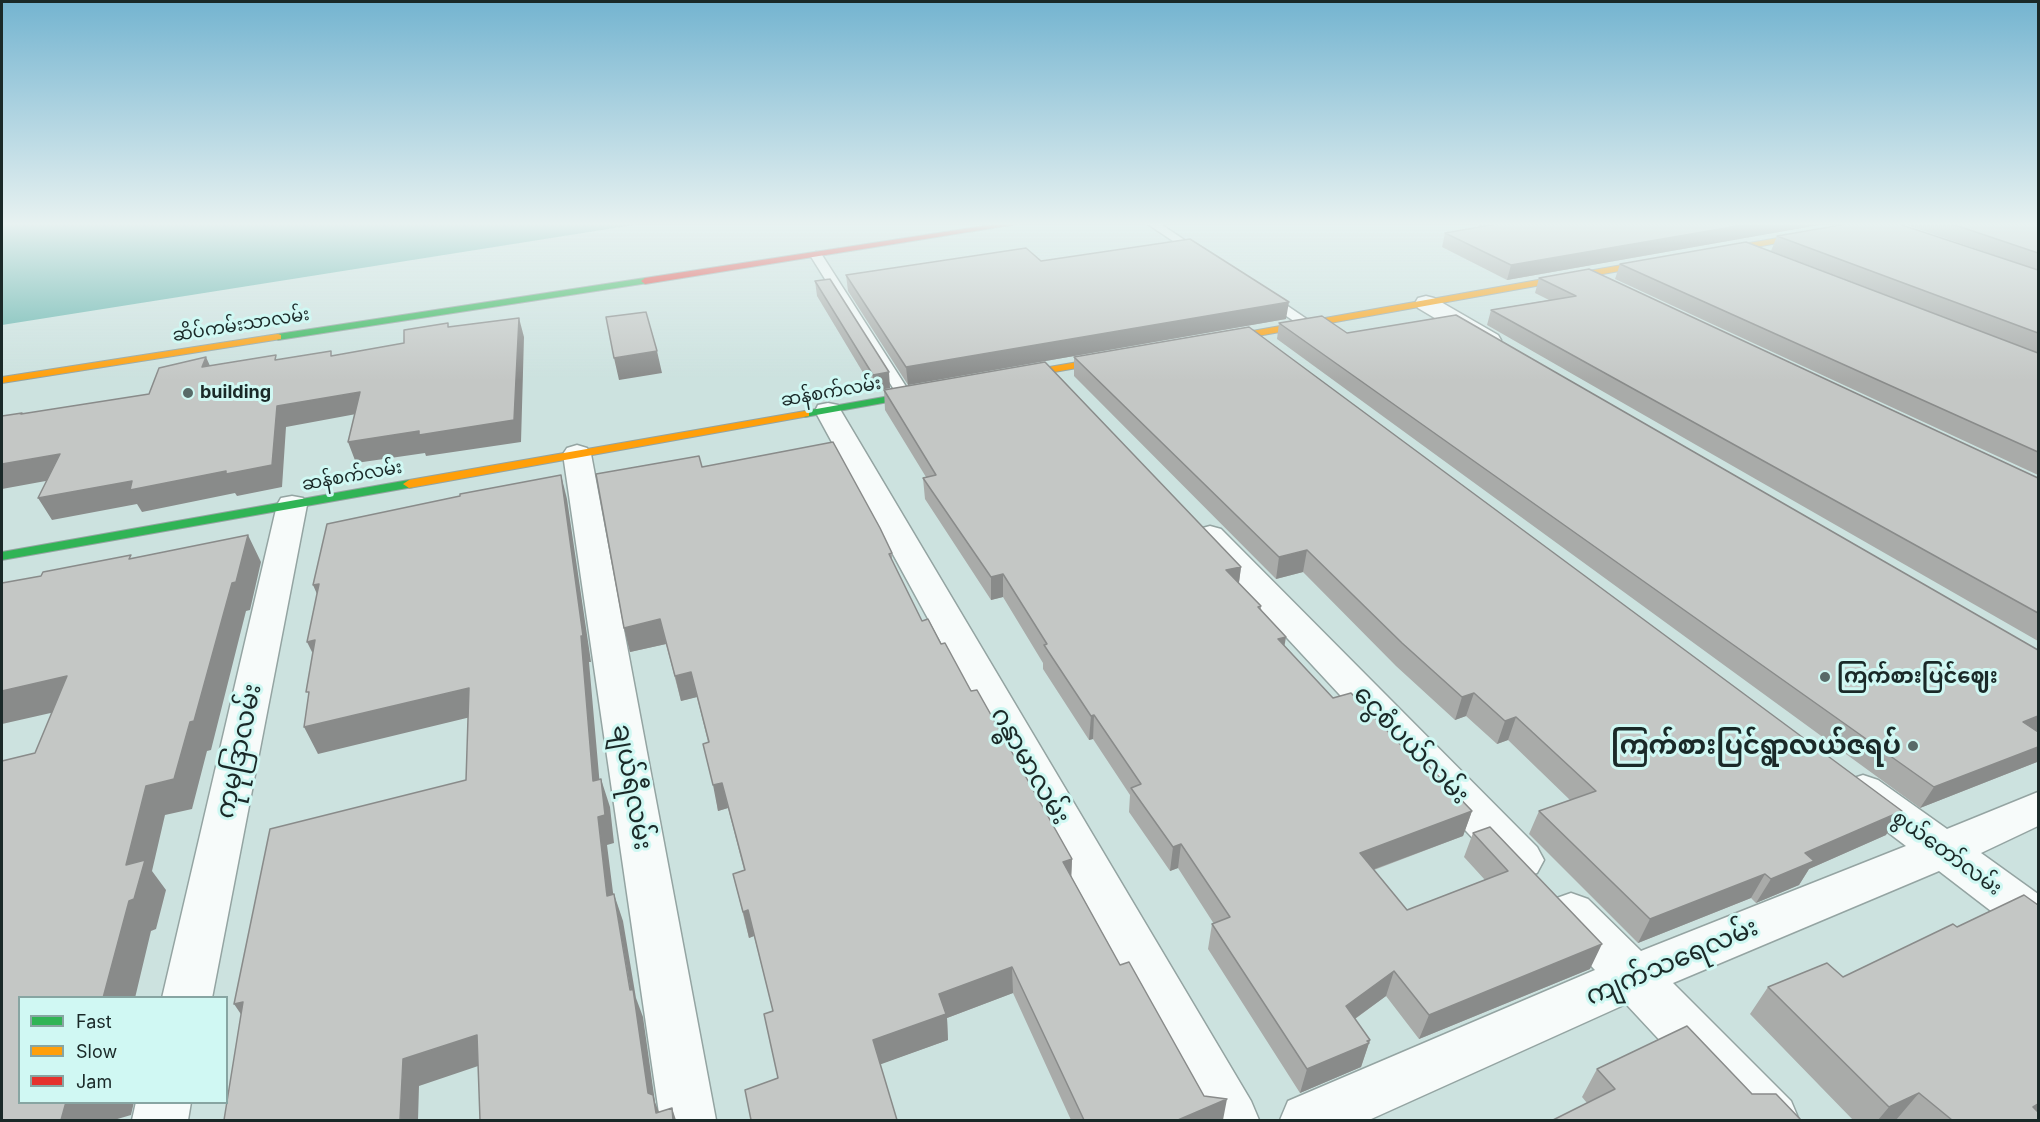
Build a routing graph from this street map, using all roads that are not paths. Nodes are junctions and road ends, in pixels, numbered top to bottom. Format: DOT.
graph roads {
  1 [pos="683,275"];
  2 [pos="829,275"];
  3 [pos="1579,275"];
  4 [pos="1590,275"];
  5 [pos="1619,290"];
  6 [pos="1260,293"];
  7 [pos="1426,303"];
  8 [pos="1308,324"];
  9 [pos="1251,334"];
  10 [pos="1204,342"];
  11 [pos="1508,350"];
  12 [pos="1134,355"];
  13 [pos="1289,363"];
  14 [pos="1052,370"];
  15 [pos="2,380"];
  16 [pos="995,380"];
  17 [pos="939,390"];
  18 [pos="905,396"];
  19 [pos="1084,404"];
  20 [pos="828,411"];
  21 [pos="577,454"];
  22 [pos="292,505"];
  23 [pos="1182,506"];
  24 [pos="2,556"];
  25 [pos="1836,772"];
  26 [pos="2038,808"];
  27 [pos="1942,850"];
  28 [pos="2038,920"];
  29 [pos="1633,977"];
  30 [pos="187,996"];
  31 [pos="164,1104"];
  32 [pos="160,1120"];
  33 [pos="688,1120"];
  34 [pos="1231,1120"];
  35 [pos="1308,1120"];
  36 [pos="1771,1120"];
  1 -- 15 [label="street, ဆိပ်ကမ်းသာလမ်း"];
  2 -- 18 [label="lane"];
  3 -- 7 [label="street"];
  4 -- 5 [label="street"];
  6 -- 8 [label="lane"];
  7 -- 8 [label="street"];
  7 -- 11 [label="street"];
  8 -- 9 [label="street"];
  9 -- 10 [label="street"];
  9 -- 13 [label="street"];
  12 -- 14 [label="street"];
  14 -- 16 [label="street"];
  14 -- 19 [label="street"];
  17 -- 18 [label="street, ဆန်စက်လမ်း"];
  18 -- 20 [label="street, ဆန်စက်လမ်း"];
  20 -- 21 [label="street, ဆန်စက်လမ်း"];
  20 -- 34 [label="street, ဂန္ဓာမာလမ်း"];
  21 -- 22 [label="street, ဆန်စက်လမ်း"];
  21 -- 33 [label="street, ချယ်ရီလမ်း"];
  22 -- 24 [label="street, ဆန်စက်လမ်း"];
  22 -- 30 [label="street, ကုမုဒြာလမ်း"];
  23 -- 29 [label="street, ငွေစံပယ်လမ်း"];
  25 -- 27 [label="street, စွယ်တော်လမ်း"];
  26 -- 27 [label="street, ကျက်သရေလမ်း"];
  27 -- 28 [label="street, စွယ်တော်လမ်း"];
  27 -- 29 [label="street, ကျက်သရေလမ်း"];
  29 -- 35 [label="street, ကျက်သရေလမ်း"];
  29 -- 36 [label="street, ငွေစံပယ်လမ်း"];
  31 -- 32 [label="street"];
}
